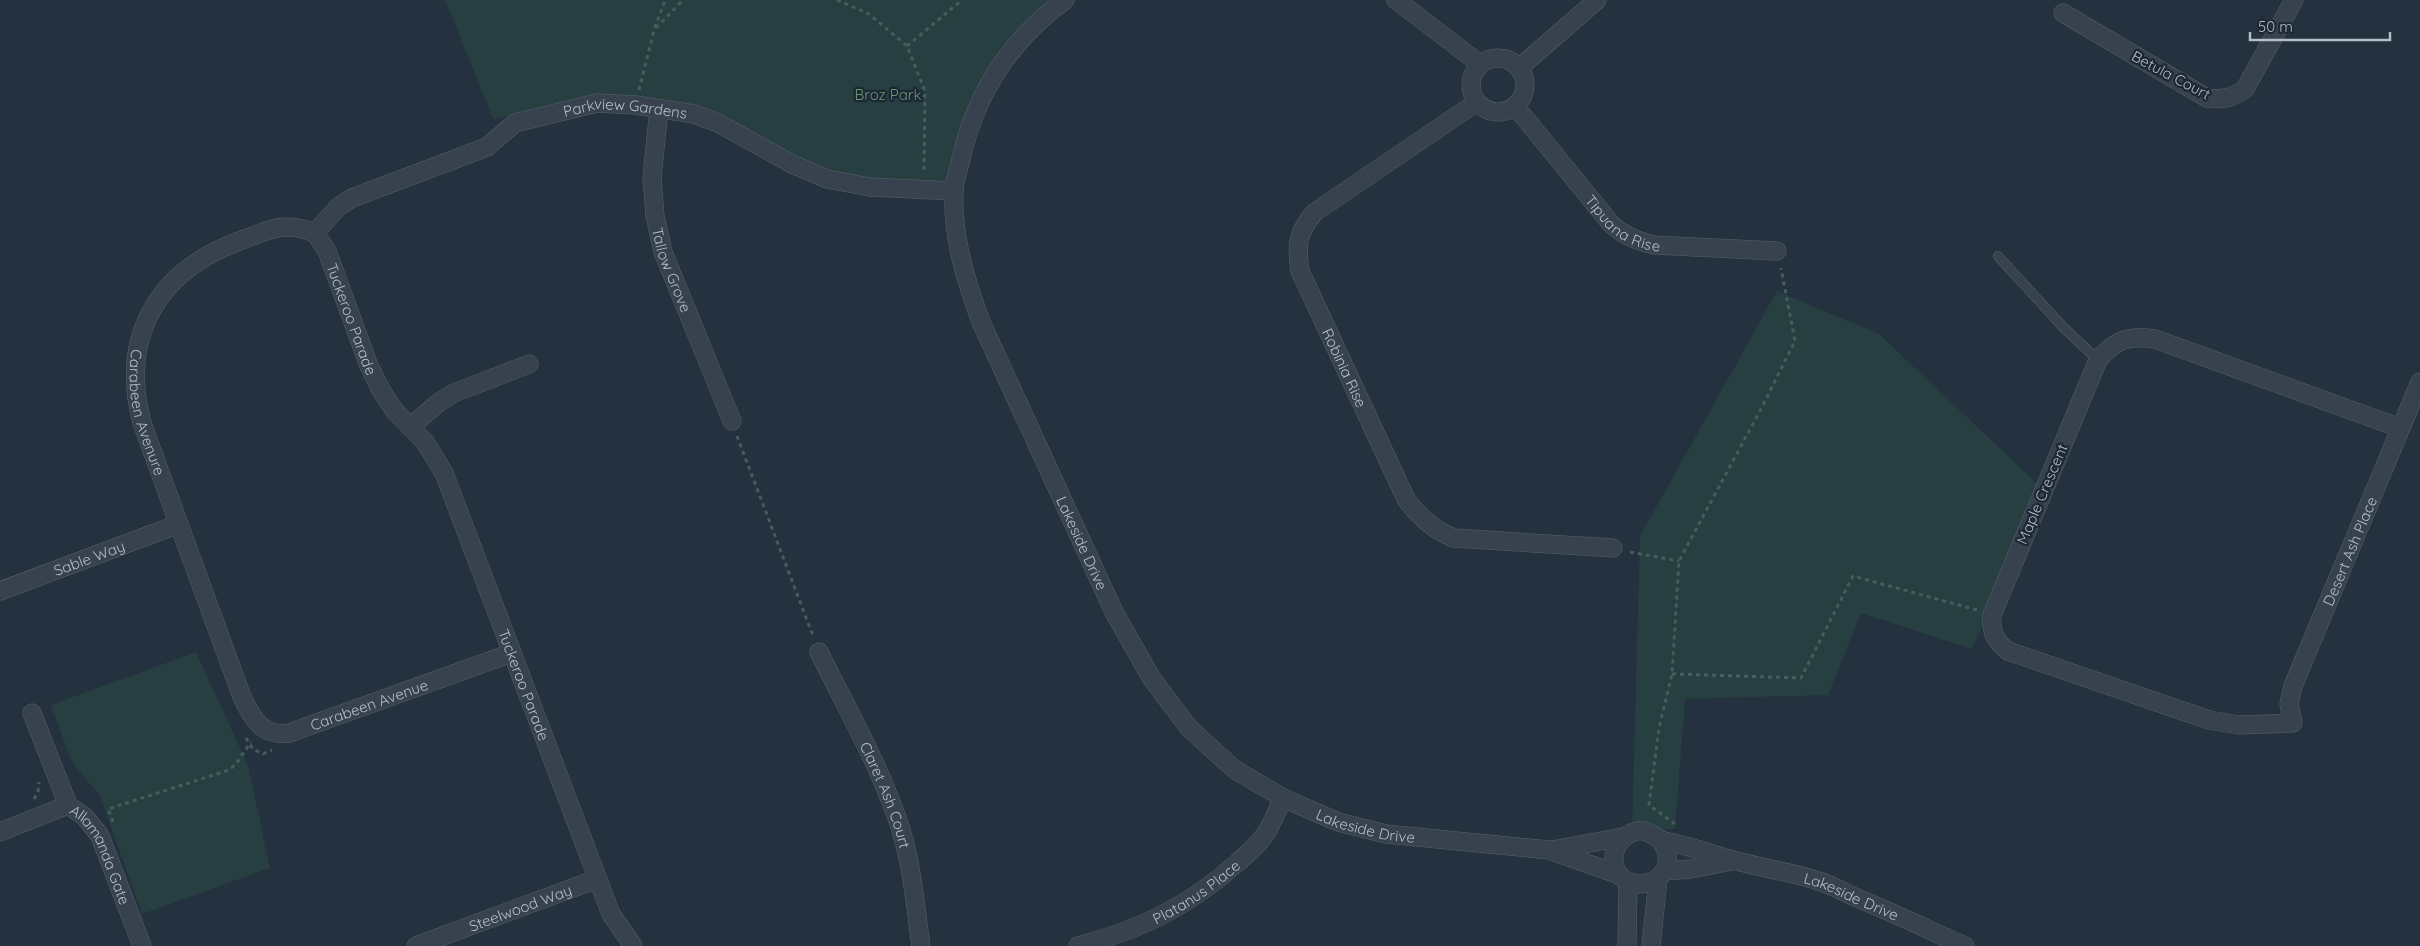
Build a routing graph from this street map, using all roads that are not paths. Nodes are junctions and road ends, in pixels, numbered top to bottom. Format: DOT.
graph roads {
  1 [pos="1065,0"];
  2 [pos="1396,0"];
  3 [pos="1597,0"];
  4 [pos="2294,0"];
  5 [pos="2063,13"];
  6 [pos="1480,64"];
  7 [pos="1519,68"];
  8 [pos="1476,102"];
  9 [pos="1515,106"];
  10 [pos="659,109"];
  11 [pos="954,191"];
  12 [pos="315,233"];
  13 [pos="1777,251"];
  14 [pos="1998,256"];
  15 [pos="2098,360"];
  16 [pos="529,364"];
  17 [pos="2420,382"];
  18 [pos="732,421"];
  19 [pos="410,427"];
  20 [pos="2400,428"];
  21 [pos="179,524"];
  22 [pos="1614,548"];
  23 [pos="0,591"];
  24 [pos="819,652"];
  25 [pos="512,654"];
  26 [pos="32,713"];
  27 [pos="2293,723"];
  28 [pos="260,727"];
  29 [pos="1283,798"];
  30 [pos="68,805"];
  31 [pos="0,832"];
  32 [pos="1623,837"];
  33 [pos="1661,840"];
  34 [pos="1549,850"];
  35 [pos="1733,861"];
  36 [pos="1661,875"];
  37 [pos="1624,878"];
  38 [pos="597,879"];
  39 [pos="142,946"];
  40 [pos="416,946"];
  41 [pos="633,946"];
  42 [pos="921,946"];
  43 [pos="1078,946"];
  44 [pos="1627,946"];
  45 [pos="1651,946"];
  46 [pos="1965,946"];
  1 -- 11 [label="street, Lakeside Drive"];
  2 -- 6 [label="street"];
  3 -- 7 [label="street"];
  4 -- 5 [label="street, Betula Court"];
  6 -- 7 [label="street"];
  6 -- 8 [label="street"];
  7 -- 9 [label="street"];
  8 -- 9 [label="street"];
  8 -- 22 [label="street, Robinia Rise"];
  9 -- 13 [label="street, Tipuana Rise"];
  10 -- 11 [label="street, Parkview Gardens"];
  10 -- 12 [label="street, Parkview Gardens"];
  10 -- 18 [label="street, Tallow Grove"];
  11 -- 29 [label="street, Lakeside Drive"];
  12 -- 19 [label="street, Tuckeroo Parade"];
  12 -- 21 [label="street, Carabeen Avenure"];
  14 -- 15 [label="lane"];
  15 -- 20 [label="street, Maple Crescent"];
  15 -- 27 [label="street, Maple Crescent"];
  16 -- 19 [label="street"];
  17 -- 20 [label="street, Desert Ash Place"];
  19 -- 25 [label="street, Tuckeroo Parade"];
  20 -- 27 [label="street, Desert Ash Place"];
  21 -- 23 [label="street, Sable Way"];
  21 -- 28 [label="street, Carabeen Avenure"];
  24 -- 42 [label="street, Claret Ash Court"];
  25 -- 28 [label="street, Carabeen Avenue"];
  25 -- 38 [label="street, Tuckeroo Parade"];
  26 -- 30 [label="street, Allamanda Gate"];
  29 -- 34 [label="street, Lakeside Drive"];
  29 -- 43 [label="street, Platanus Place"];
  30 -- 31 [label="street"];
  30 -- 39 [label="street, Allamanda Gate"];
  32 -- 33 [label="street, Lakeside Drive"];
  32 -- 34 [label="street, Lakeside Drive"];
  32 -- 37 [label="street"];
  33 -- 35 [label="street, Lakeside Drive"];
  33 -- 36 [label="street"];
  34 -- 37 [label="street, Lakeside Drive"];
  35 -- 36 [label="street, Lakeside Drive"];
  35 -- 46 [label="street, Lakeside Drive"];
  36 -- 37 [label="street, Lakeside Drive"];
  36 -- 45 [label="street"];
  37 -- 44 [label="street"];
  38 -- 40 [label="street, Steelwood Way"];
  38 -- 41 [label="street, Tuckeroo Parade"];
}
